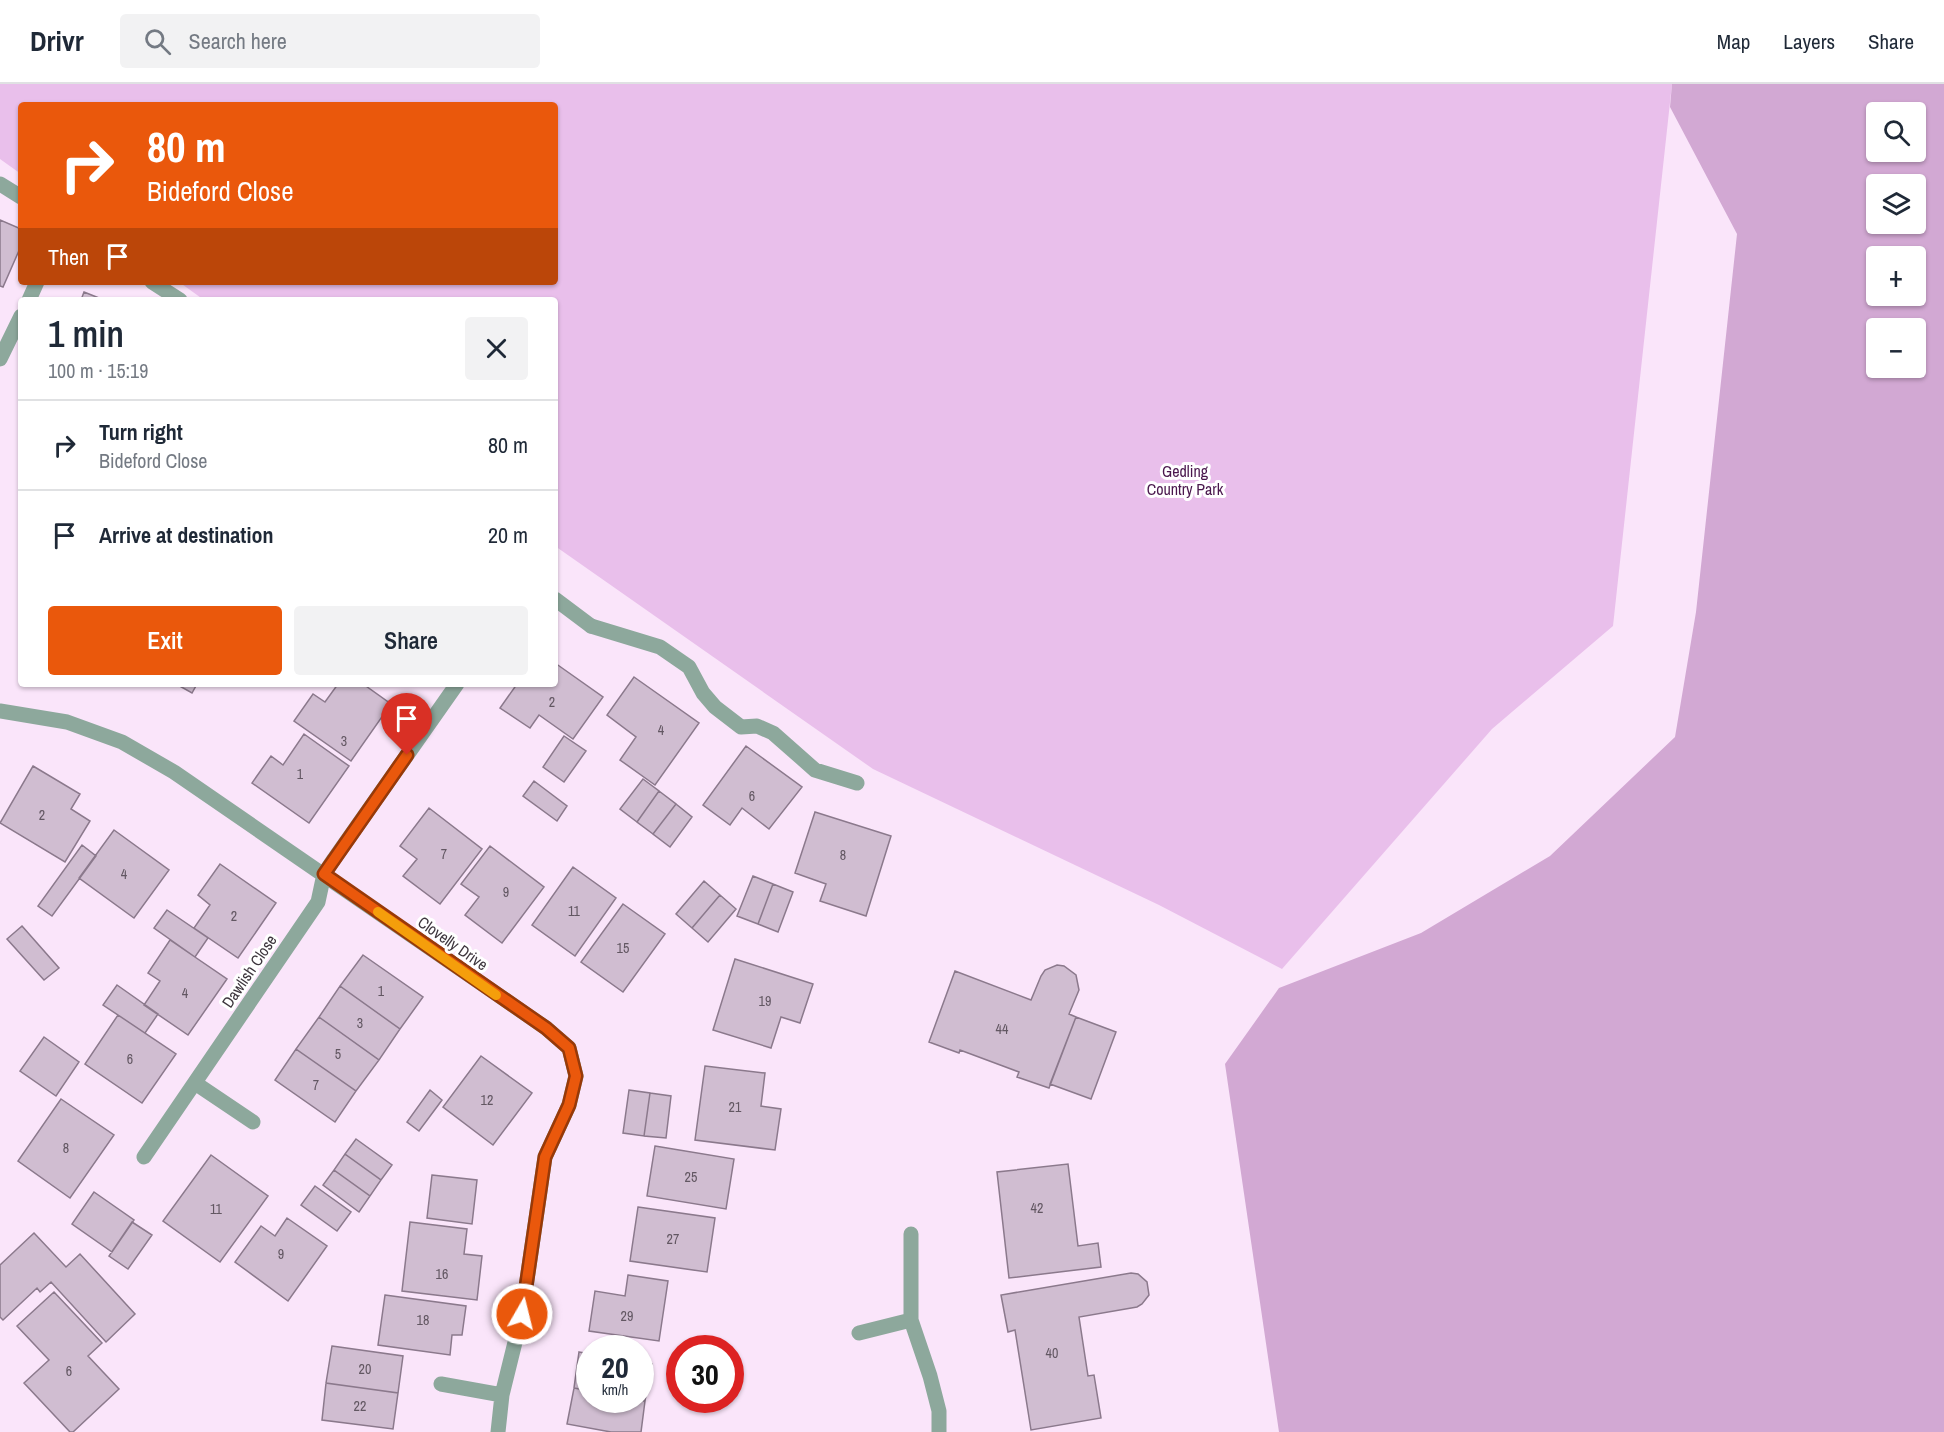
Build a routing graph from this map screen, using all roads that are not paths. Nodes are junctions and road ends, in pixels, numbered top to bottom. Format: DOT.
graph roads {
  1 [pos="0,184"];
  2 [pos="18,195"];
  3 [pos="157,285"];
  4 [pos="175,297"];
  5 [pos="18,322"];
  6 [pos="0,359"];
  7 [pos="558,601"];
  8 [pos="455,687"];
  9 [pos="0,711"];
  10 [pos="857,783"];
  11 [pos="324,874"];
  12 [pos="195,1083"];
  13 [pos="254,1122"];
  14 [pos="144,1157"];
  15 [pos="911,1234"];
  16 [pos="911,1320"];
  17 [pos="859,1333"];
  18 [pos="441,1384"];
  19 [pos="502,1395"];
  20 [pos="498,1432"];
  21 [pos="939,1432"];
  1 -- 2 [label="street"];
  3 -- 4 [label="street"];
  5 -- 6 [label="street"];
  7 -- 10 [label="street"];
  8 -- 11 [label="street"];
  9 -- 11 [label="street, Clovelly Drive"];
  11 -- 12 [label="street, Dawlish Close"];
  11 -- 19 [label="street, Clovelly Drive"];
  12 -- 13 [label="street"];
  12 -- 14 [label="street, Dawlish Close"];
  15 -- 16 [label="street"];
  16 -- 17 [label="street"];
  16 -- 21 [label="street"];
  18 -- 19 [label="street"];
  19 -- 20 [label="street, Clovelly Drive"];
}
